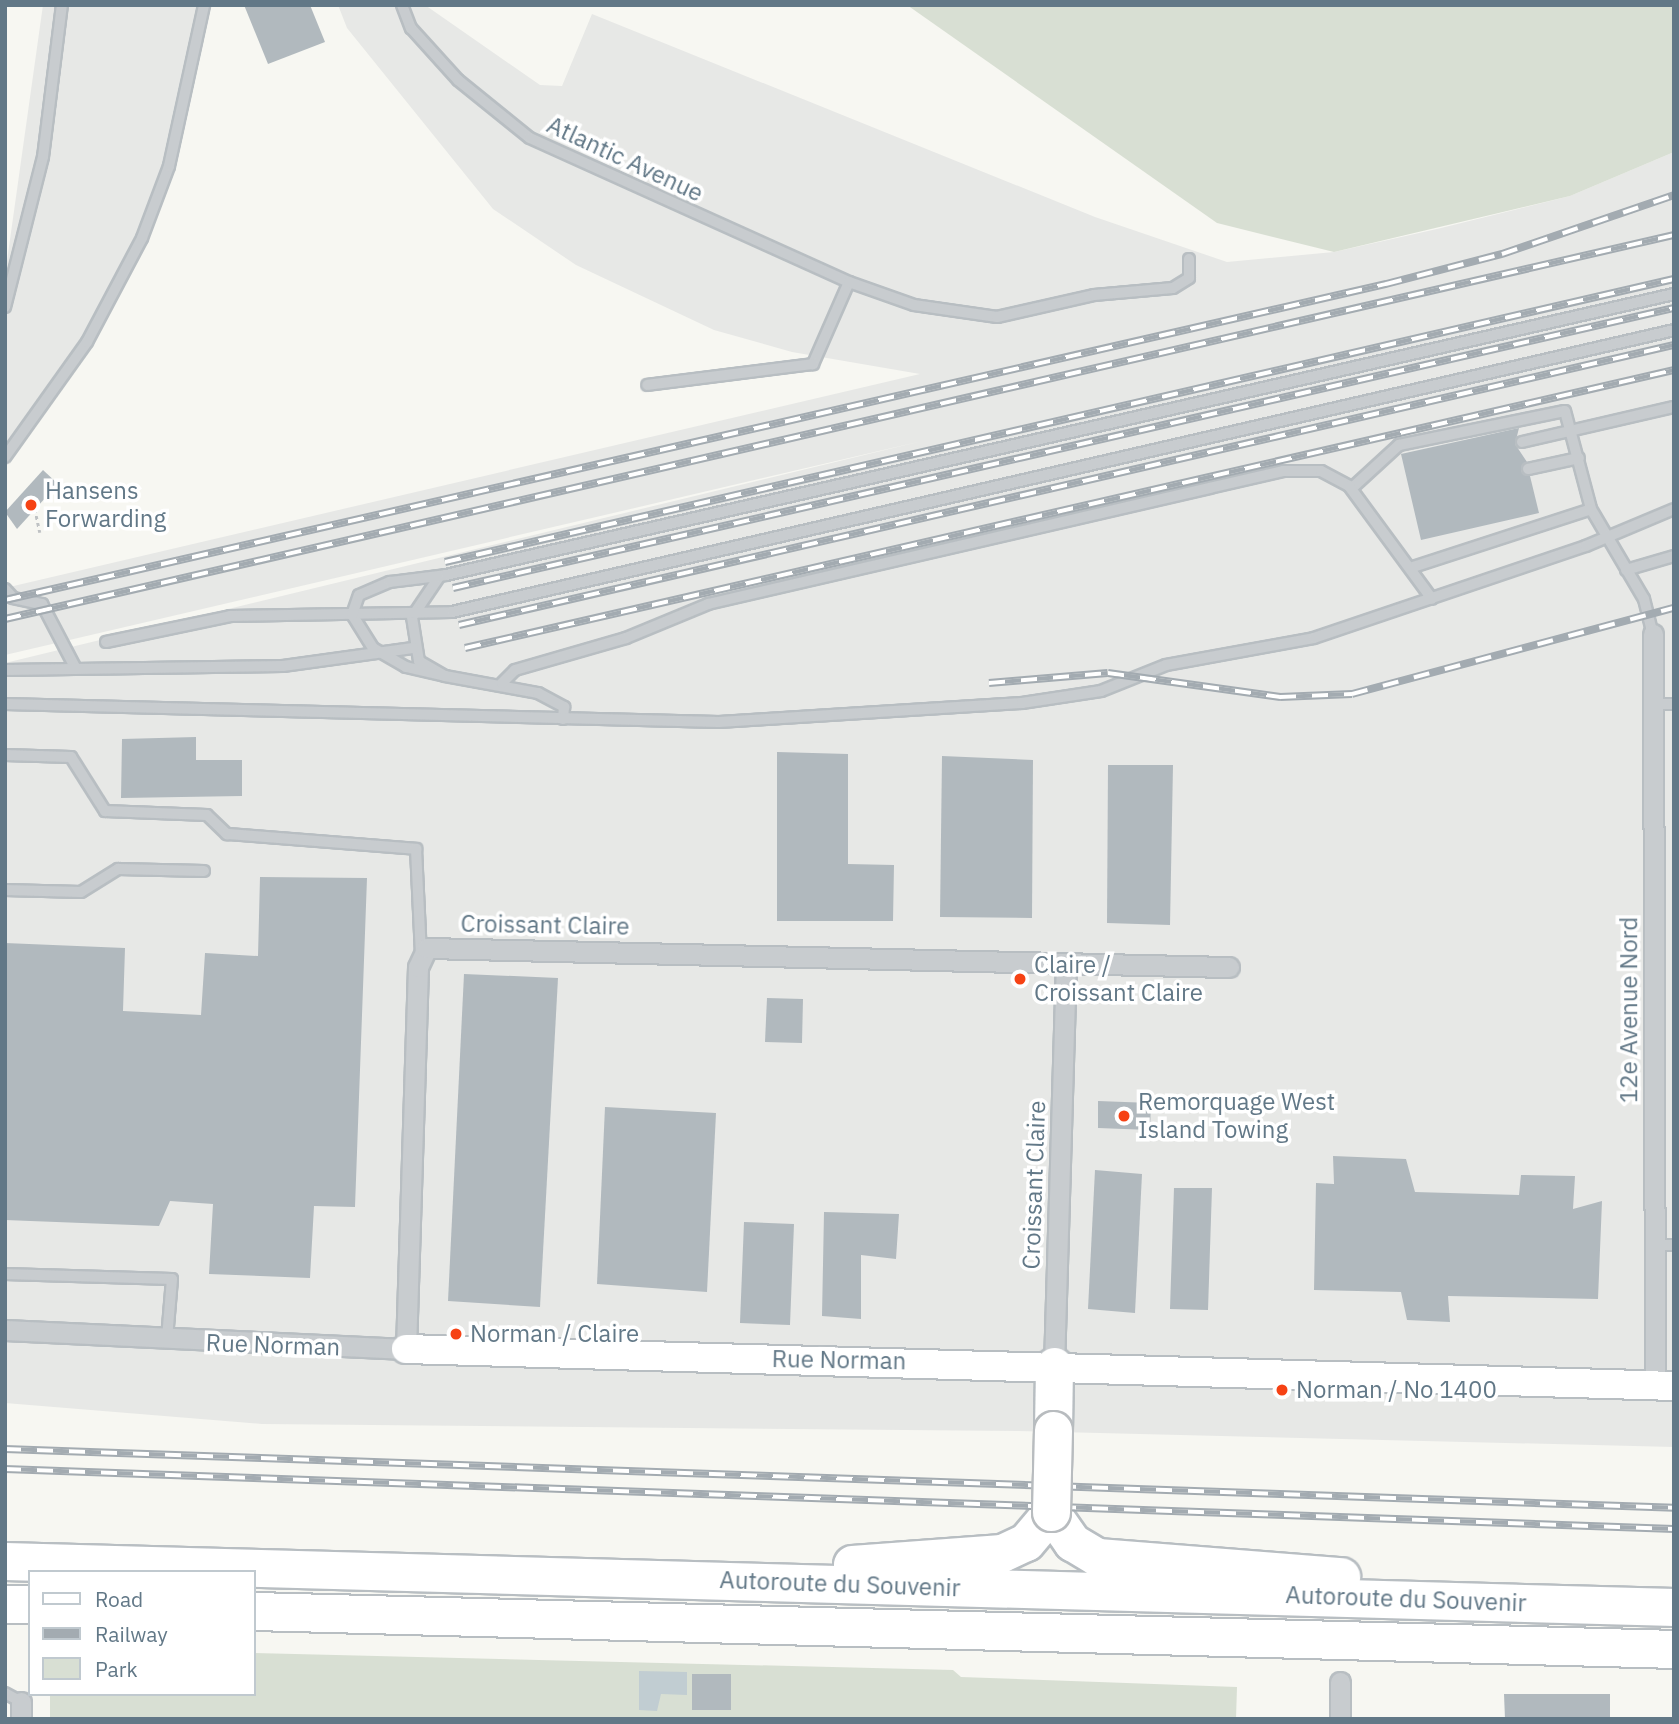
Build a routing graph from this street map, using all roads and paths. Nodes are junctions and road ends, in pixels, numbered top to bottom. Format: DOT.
graph roads {
  1 [pos="62,5"];
  2 [pos="204,5"];
  3 [pos="402,5"];
  4 [pos="1189,259"];
  5 [pos="849,282"];
  6 [pos="1674,294"];
  7 [pos="5,307"];
  8 [pos="1674,330"];
  9 [pos="647,385"];
  10 [pos="1674,407"];
  11 [pos="1573,431"];
  12 [pos="1522,442"];
  13 [pos="5,457"];
  14 [pos="1579,457"];
  15 [pos="1528,469"];
  16 [pos="1352,488"];
  17 [pos="35,509"];
  18 [pos="1591,509"];
  19 [pos="1672,513"];
  20 [pos="40,532"];
  21 [pos="1605,539"];
  22 [pos="1674,556"];
  23 [pos="1413,568"];
  24 [pos="1626,570"];
  25 [pos="446,575"];
  26 [pos="5,589"];
  27 [pos="1432,599"];
  28 [pos="352,615"];
  29 [pos="412,617"];
  30 [pos="1653,634"];
  31 [pos="106,642"];
  32 [pos="413,648"];
  33 [pos="383,656"];
  34 [pos="75,667"];
  35 [pos="5,670"];
  36 [pos="445,676"];
  37 [pos="502,683"];
  38 [pos="5,704"];
  39 [pos="1674,704"];
  40 [pos="1652,705"];
  41 [pos="563,719"];
  42 [pos="5,755"];
  43 [pos="204,871"];
  44 [pos="5,890"];
  45 [pos="421,954"];
  46 [pos="1066,963"];
  47 [pos="1229,967"];
  48 [pos="1664,1245"];
  49 [pos="5,1274"];
  50 [pos="5,1330"];
  51 [pos="167,1341"];
  52 [pos="406,1349"];
  53 [pos="1054,1366"];
  54 [pos="1664,1386"];
  55 [pos="1051,1517"];
  56 [pos="5,1561"];
  57 [pos="690,1579"];
  58 [pos="5,1604"];
  59 [pos="28,1604"];
  60 [pos="1606,1605"];
  61 [pos="1674,1607"];
  62 [pos="256,1611"];
  63 [pos="1674,1649"];
  64 [pos="1340,1682"];
  65 [pos="1340,1719"];
  1 -- 7 [label="lane"];
  2 -- 13 [label="lane"];
  3 -- 5 [label="lane, Atlantic Avenue"];
  4 -- 5 [label="lane, Atlantic Avenue"];
  5 -- 9 [label="lane"];
  6 -- 25 [label="lane"];
  8 -- 29 [label="lane"];
  10 -- 11 [label="lane"];
  11 -- 12 [label="lane"];
  11 -- 14 [label="lane"];
  11 -- 16 [label="lane"];
  14 -- 15 [label="lane"];
  14 -- 18 [label="lane"];
  16 -- 23 [label="lane"];
  16 -- 37 [label="lane"];
  17 -- 20 [label="path"];
  18 -- 21 [label="lane"];
  18 -- 23 [label="lane"];
  19 -- 21 [label="lane"];
  21 -- 24 [label="lane"];
  21 -- 27 [label="lane"];
  22 -- 24 [label="lane"];
  23 -- 27 [label="lane"];
  24 -- 30 [label="lane"];
  25 -- 28 [label="lane"];
  25 -- 29 [label="lane"];
  26 -- 34 [label="lane"];
  27 -- 41 [label="lane"];
  28 -- 29 [label="lane"];
  28 -- 31 [label="lane"];
  28 -- 33 [label="lane"];
  29 -- 32 [label="lane"];
  30 -- 40 [label="street, 12e Avenue Nord"];
  32 -- 33 [label="lane"];
  32 -- 36 [label="lane"];
  33 -- 34 [label="lane"];
  33 -- 36 [label="lane"];
  34 -- 35 [label="lane"];
  36 -- 37 [label="lane"];
  37 -- 41 [label="lane"];
  38 -- 41 [label="lane"];
  39 -- 40 [label="lane"];
  40 -- 48 [label="street, 12e Avenue Nord"];
  42 -- 45 [label="lane"];
  43 -- 44 [label="lane"];
  45 -- 46 [label="street, Croissant Claire"];
  45 -- 52 [label="street"];
  46 -- 47 [label="street, Croissant Claire"];
  46 -- 53 [label="street, Croissant Claire"];
  48 -- 54 [label="street, 12e Avenue Nord"];
  49 -- 51 [label="lane"];
  50 -- 51 [label="street, Rue Norman"];
  51 -- 52 [label="street, Rue Norman"];
  52 -- 53 [label="street, Rue Norman"];
  53 -- 54 [label="street, Rue Norman"];
  53 -- 55 [label="highway, bridge"];
  55 -- 57 [label="highway"];
  55 -- 60 [label="highway"];
  56 -- 57 [label="highway, Autoroute du Souvenir"];
  57 -- 60 [label="highway, Autoroute du Souvenir"];
  58 -- 59 [label="highway"];
  60 -- 61 [label="highway, Autoroute du Souvenir"];
  62 -- 63 [label="highway, Autoroute du Souvenir"];
  64 -- 65 [label="street"];
}
